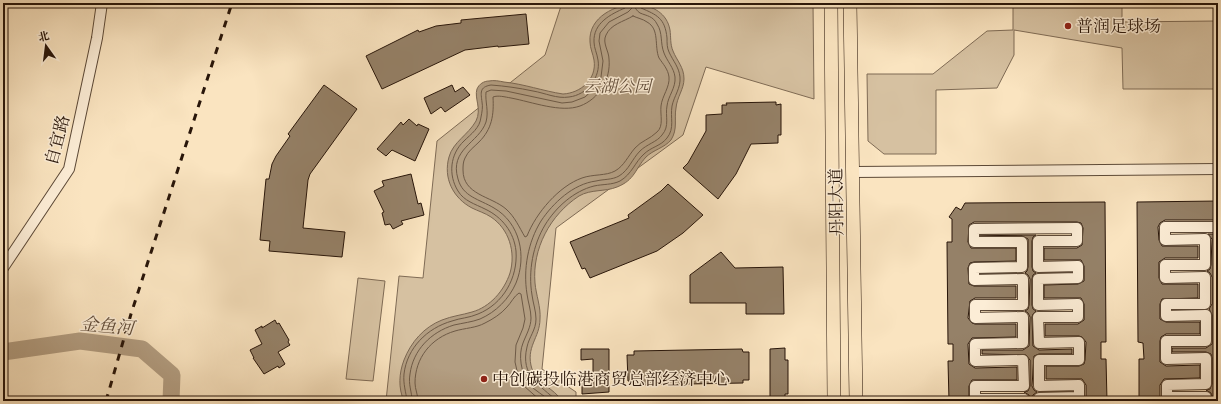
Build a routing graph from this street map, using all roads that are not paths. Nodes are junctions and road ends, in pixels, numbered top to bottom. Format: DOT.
graph roads {
  1 [pos="102,3"];
  2 [pos="830,3"];
  3 [pos="850,3"];
  4 [pos="1218,169"];
  5 [pos="853,172"];
  6 [pos="832,210"];
  7 [pos="854,211"];
  8 [pos="1218,226"];
  9 [pos="3,268"];
  10 [pos="834,398"];
  11 [pos="856,398"];
  12 [pos="1024,401"];
  13 [pos="1039,401"];
  14 [pos="1206,401"];
  1 -- 9 [label="street, 自宜路"];
  2 -- 6 [label="main road, 丹阳大道"];
  3 -- 5 [label="main road, 丹阳大道"];
  4 -- 5 [label="street"];
  5 -- 7 [label="main road, 丹阳大道"];
  6 -- 7 [label="main road"];
  6 -- 10 [label="main road, 丹阳大道"];
  7 -- 11 [label="main road, 丹阳大道"];
  8 -- 14 [label="street"];
  10 -- 11 [label="main road"];
  12 -- 13 [label="street"];
}
